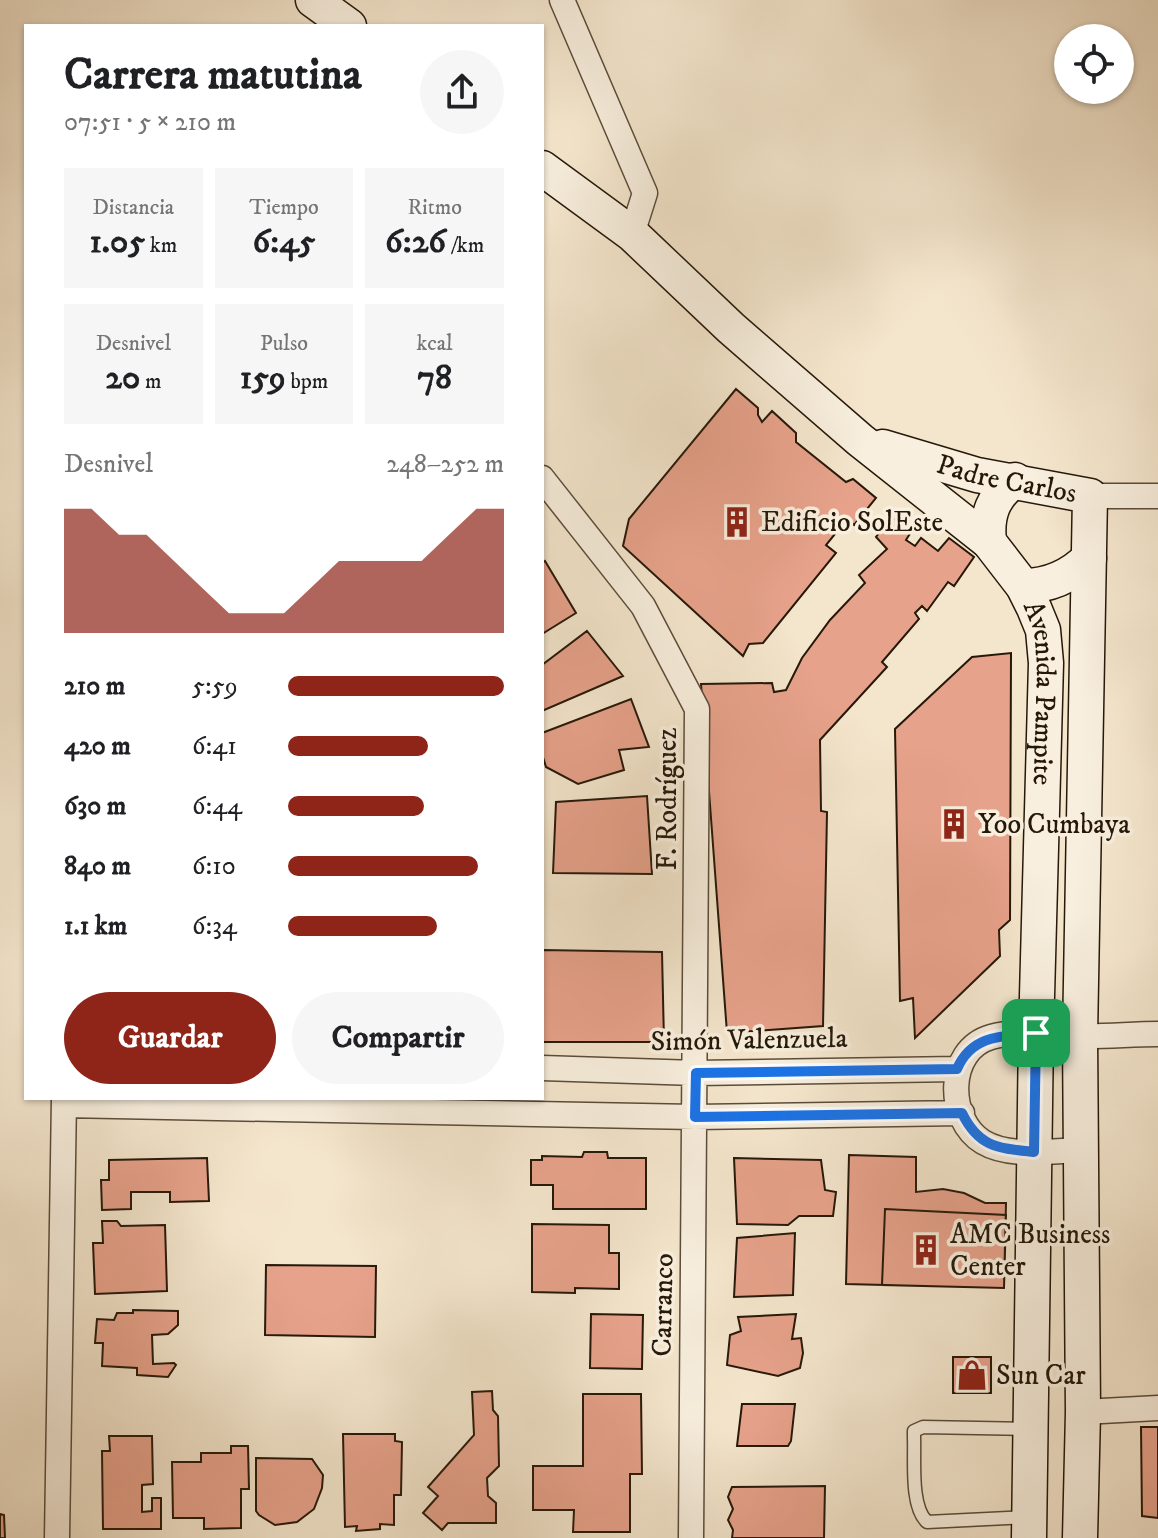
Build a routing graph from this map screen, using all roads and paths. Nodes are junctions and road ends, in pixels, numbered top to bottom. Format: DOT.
graph roads {
  1 [pos="313,0"];
  2 [pos="562,0"];
  3 [pos="346,24"];
  4 [pos="544,169"];
  5 [pos="632,234"];
  6 [pos="860,440"];
  7 [pos="1015,480"];
  8 [pos="544,481"];
  9 [pos="1090,496"];
  10 [pos="1158,496"];
  11 [pos="989,542"];
  12 [pos="1089,558"];
  13 [pos="1023,586"];
  14 [pos="1036,1033"];
  15 [pos="1158,1034"];
  16 [pos="1080,1036"];
  17 [pos="544,1068"];
  18 [pos="957,1069"];
  19 [pos="696,1073"];
  20 [pos="64,1102"];
  21 [pos="262,1103"];
  22 [pos="499,1106"];
  23 [pos="962,1113"];
  24 [pos="695,1117"];
  25 [pos="1081,1150"];
  26 [pos="1034,1152"];
  27 [pos="1158,1408"];
  28 [pos="1083,1412"];
  29 [pos="1031,1421"];
  30 [pos="1030,1527"];
  31 [pos="57,1538"];
  32 [pos="691,1538"];
  33 [pos="1080,1538"];
  1 -- 3 [label="street"];
  2 -- 5 [label="street"];
  4 -- 5 [label="street, Avenida Pampite"];
  5 -- 6 [label="street, Avenida Pampite"];
  6 -- 7 [label="street, Padre Carlos"];
  6 -- 11 [label="street, Avenida Pampite"];
  7 -- 9 [label="street, Padre Carlos"];
  7 -- 11 [label="street"];
  8 -- 19 [label="street, F. Rodríguez"];
  9 -- 10 [label="street, Padre Carlos"];
  9 -- 12 [label="street, Avenida Pampite"];
  11 -- 13 [label="street, Avenida Pampite"];
  12 -- 13 [label="street"];
  12 -- 16 [label="street, Avenida Pampite"];
  13 -- 14 [label="street, Avenida Pampite"];
  14 -- 16 [label="street"];
  14 -- 18 [label="street"];
  14 -- 26 [label="street, Avenida Pampite"];
  15 -- 16 [label="street"];
  16 -- 25 [label="street, Avenida Pampite"];
  17 -- 19 [label="street, Simón Valenzuela"];
  18 -- 19 [label="street, Simón Valenzuela"];
  18 -- 23 [label="street"];
  19 -- 24 [label="street, Carranco"];
  20 -- 21 [label="street"];
  20 -- 31 [label="street"];
  21 -- 22 [label="street"];
  22 -- 24 [label="street"];
  23 -- 24 [label="street"];
  23 -- 26 [label="street"];
  24 -- 32 [label="street, Carranco"];
  25 -- 26 [label="street"];
  25 -- 28 [label="street, Avenida Pampite"];
  26 -- 29 [label="street, Avenida Pampite"];
  27 -- 28 [label="street"];
  28 -- 29 [label="street"];
  28 -- 33 [label="street, Avenida Pampite"];
  29 -- 30 [label="street, Avenida Pampite"];
  29 -- 30 [label="lane"];
}
